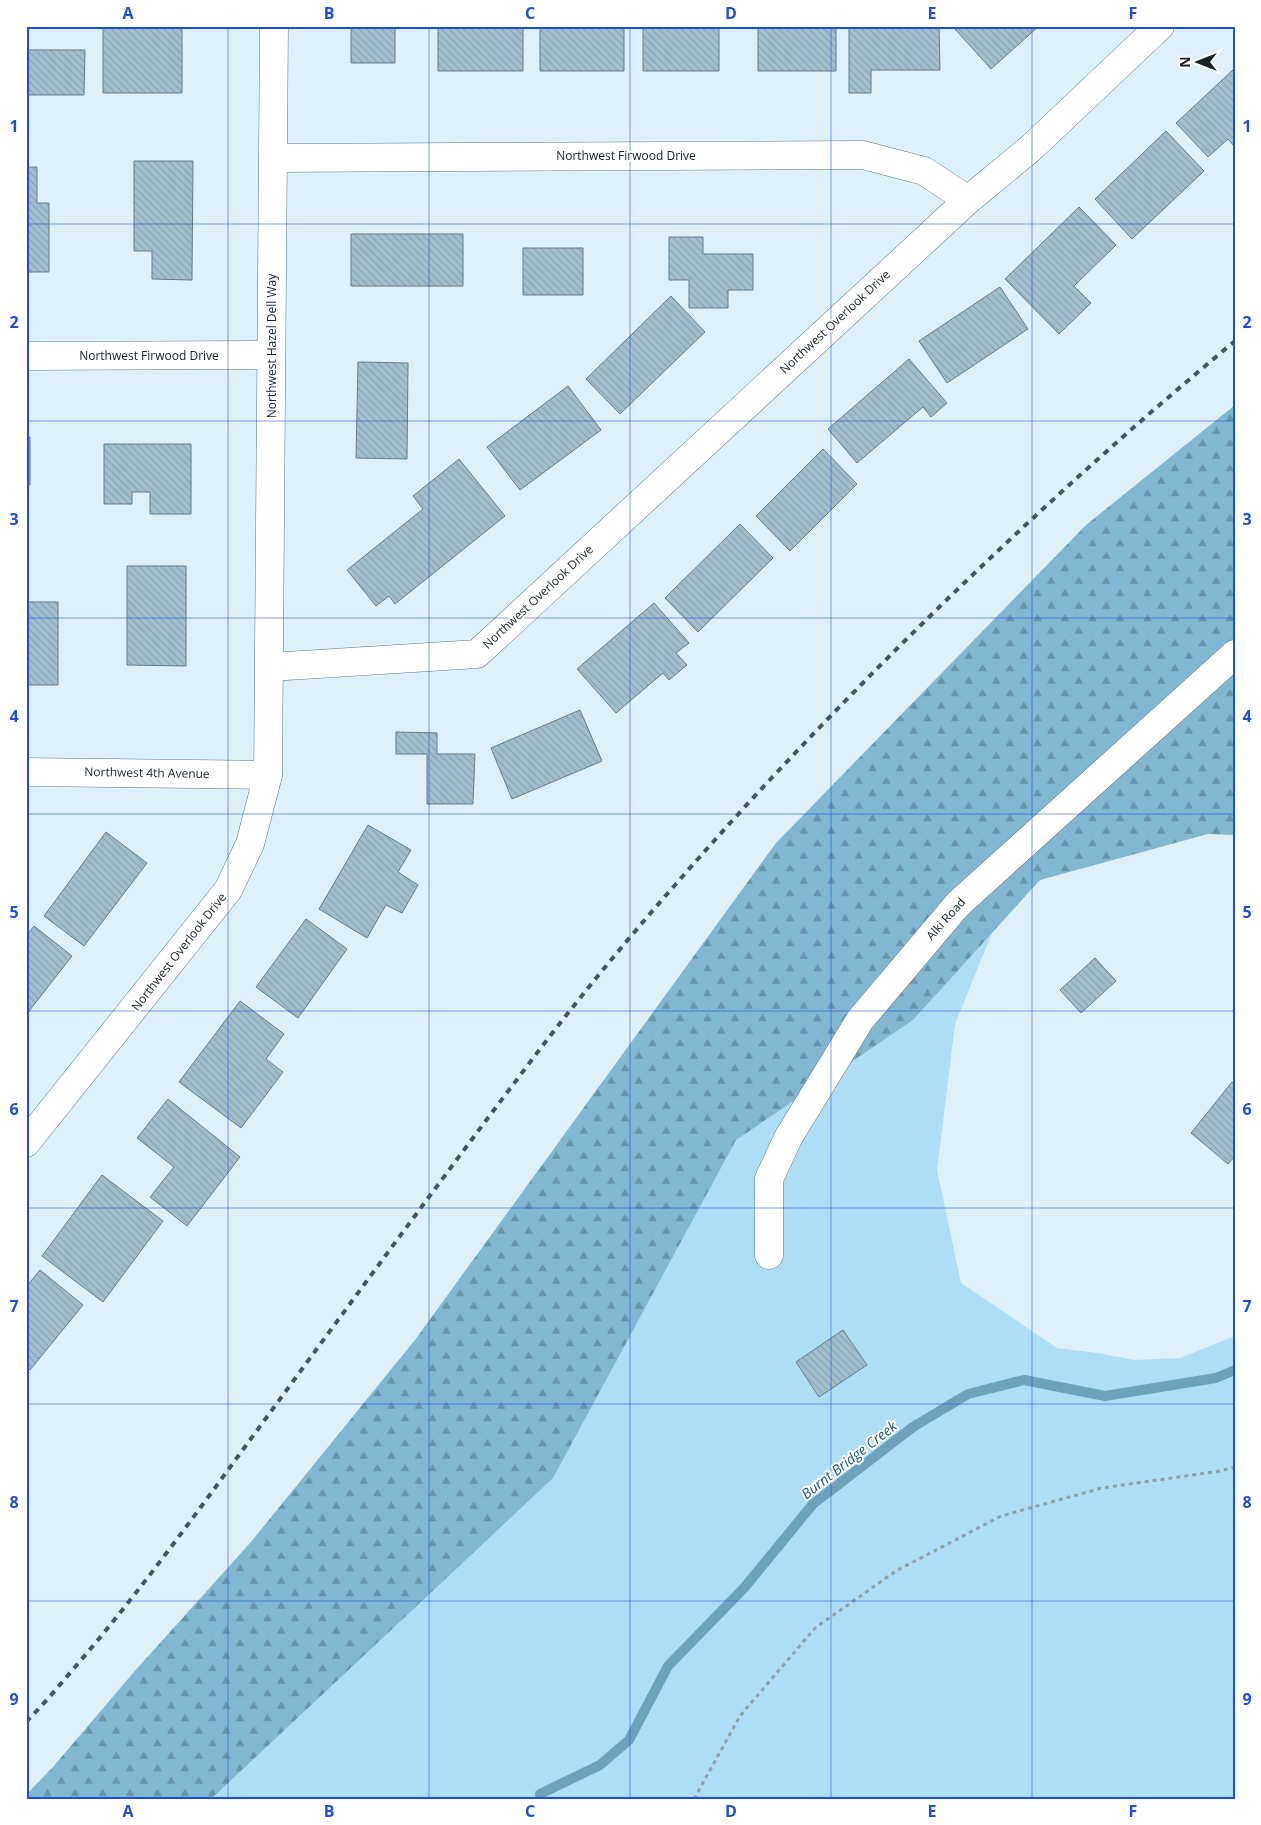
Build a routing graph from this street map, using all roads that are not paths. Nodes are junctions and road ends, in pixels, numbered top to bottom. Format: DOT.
graph roads {
  1 [pos="274,26"];
  2 [pos="1160,26"];
  3 [pos="274,158"];
  4 [pos="968,200"];
  5 [pos="271,355"];
  6 [pos="26,356"];
  7 [pos="1235,654"];
  8 [pos="270,667"];
  9 [pos="26,772"];
  10 [pos="268,775"];
  11 [pos="26,1143"];
  12 [pos="770,1255"];
  1 -- 3 [label="street, Northwest Hazel Dell Way"];
  2 -- 4 [label="street, Northwest Overlook Drive"];
  3 -- 4 [label="street, Northwest Firwood Drive"];
  3 -- 5 [label="street, Northwest Hazel Dell Way"];
  4 -- 8 [label="street, Northwest Overlook Drive"];
  5 -- 6 [label="street, Northwest Firwood Drive"];
  5 -- 8 [label="street, Northwest Hazel Dell Way"];
  7 -- 12 [label="street, Alki Road"];
  8 -- 10 [label="street, Northwest Overlook Drive"];
  9 -- 10 [label="street, Northwest 4th Avenue"];
  10 -- 11 [label="street, Northwest Overlook Drive"];
}
